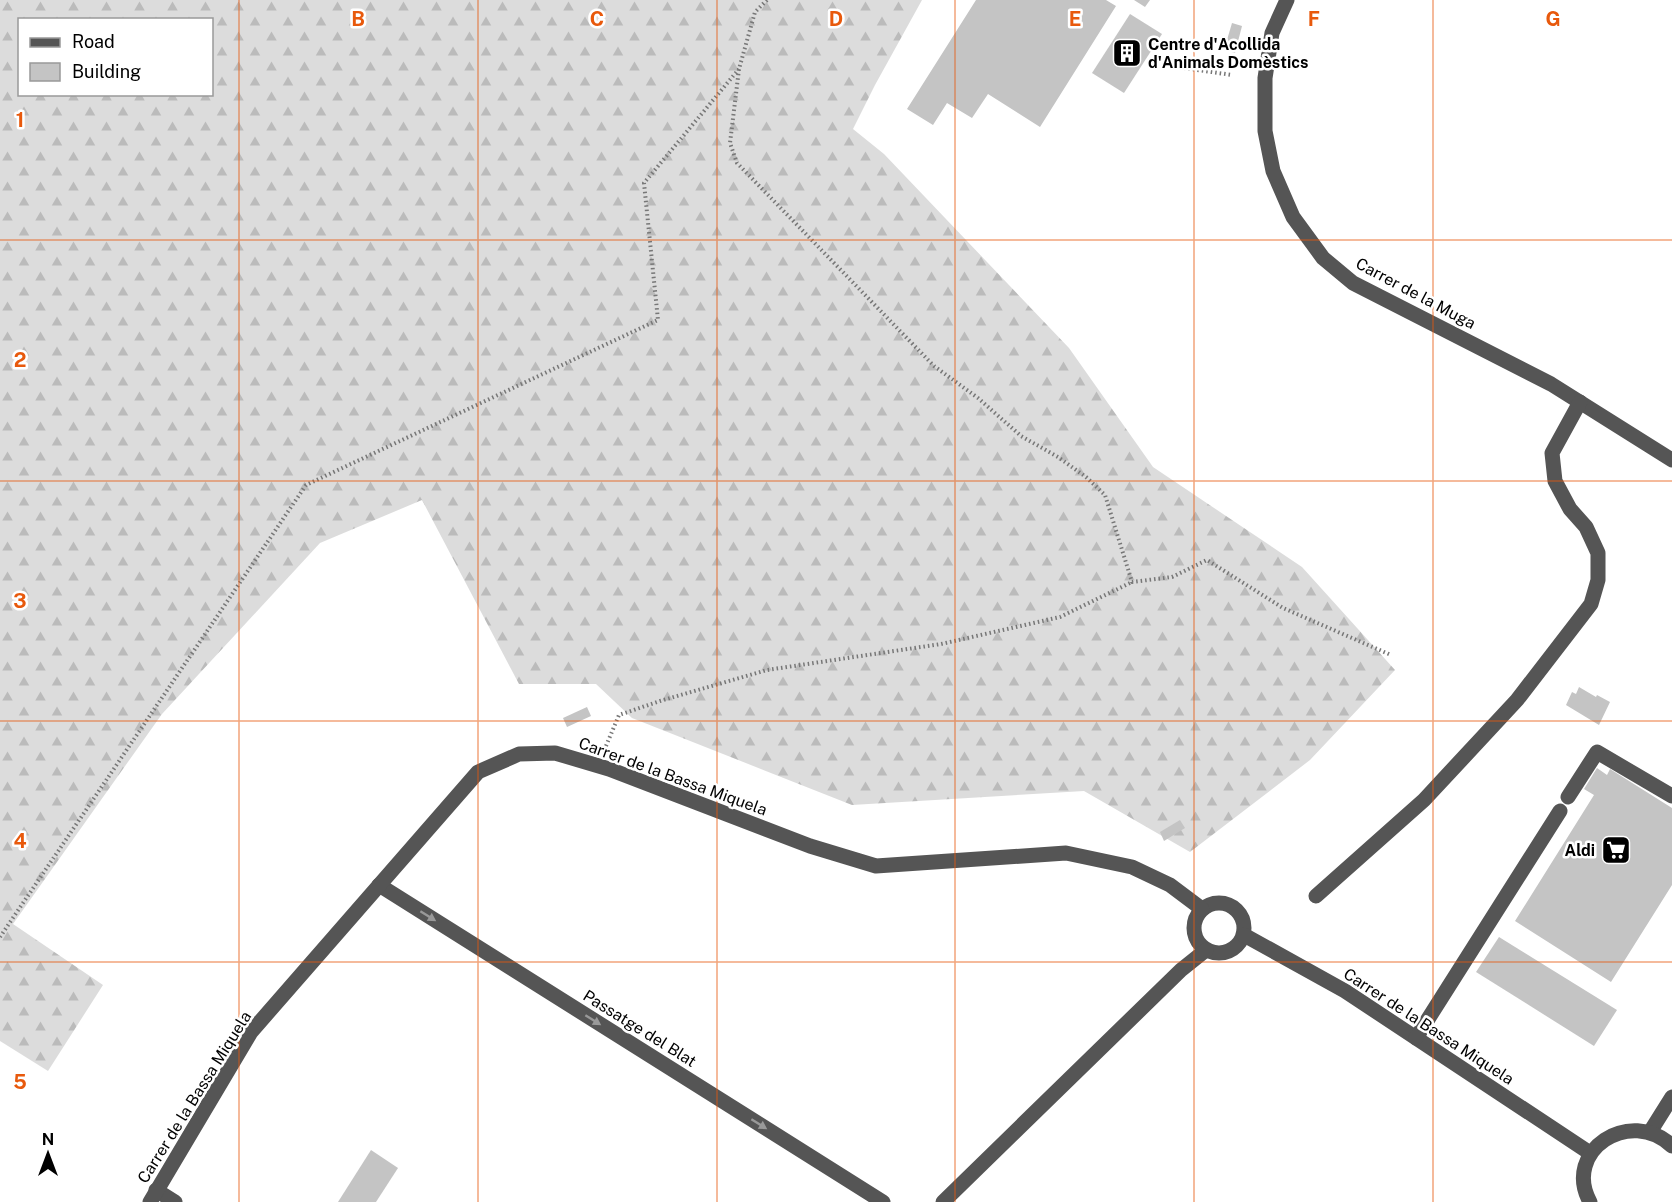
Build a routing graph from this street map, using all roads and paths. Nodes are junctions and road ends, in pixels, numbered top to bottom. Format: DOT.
graph roads {
  1 [pos="767,0"];
  2 [pos="1287,0"];
  3 [pos="1184,68"];
  4 [pos="739,69"];
  5 [pos="1232,75"];
  6 [pos="1580,402"];
  7 [pos="1672,459"];
  8 [pos="1132,582"];
  9 [pos="1391,655"];
  10 [pos="597,766"];
  11 [pos="1569,796"];
  12 [pos="1672,796"];
  13 [pos="1560,811"];
  14 [pos="379,885"];
  15 [pos="1316,896"];
  16 [pos="1202,909"];
  17 [pos="1244,935"];
  18 [pos="0,937"];
  19 [pos="1206,950"];
  20 [pos="1416,1038"];
  21 [pos="1672,1097"];
  22 [pos="1650,1132"];
  23 [pos="1672,1146"];
  24 [pos="1590,1153"];
  25 [pos="153,1196"];
  26 [pos="175,1202"];
  27 [pos="883,1202"];
  28 [pos="943,1202"];
  29 [pos="1590,1202"];
  1 -- 4 [label="path"];
  2 -- 6 [label="street, Carrer de la Muga"];
  3 -- 5 [label="path"];
  4 -- 8 [label="path"];
  4 -- 18 [label="path"];
  6 -- 7 [label="street, Carrer de la Muga"];
  6 -- 15 [label="street"];
  8 -- 9 [label="path"];
  8 -- 10 [label="path"];
  10 -- 14 [label="street, Carrer de la Bassa Miquela"];
  10 -- 16 [label="street, Carrer de la Bassa Miquela"];
  11 -- 12 [label="street"];
  13 -- 20 [label="street"];
  14 -- 25 [label="street, Carrer de la Bassa Miquela"];
  14 -- 27 [label="street, Passatge del Blat, one-way"];
  16 -- 17 [label="street"];
  16 -- 19 [label="street"];
  17 -- 19 [label="street"];
  17 -- 20 [label="street, Carrer de la Bassa Miquela"];
  19 -- 28 [label="street"];
  20 -- 24 [label="street, Carrer de la Bassa Miquela"];
  21 -- 22 [label="street"];
  22 -- 23 [label="street"];
  22 -- 24 [label="street"];
  24 -- 29 [label="street"];
  25 -- 26 [label="street"];
}
